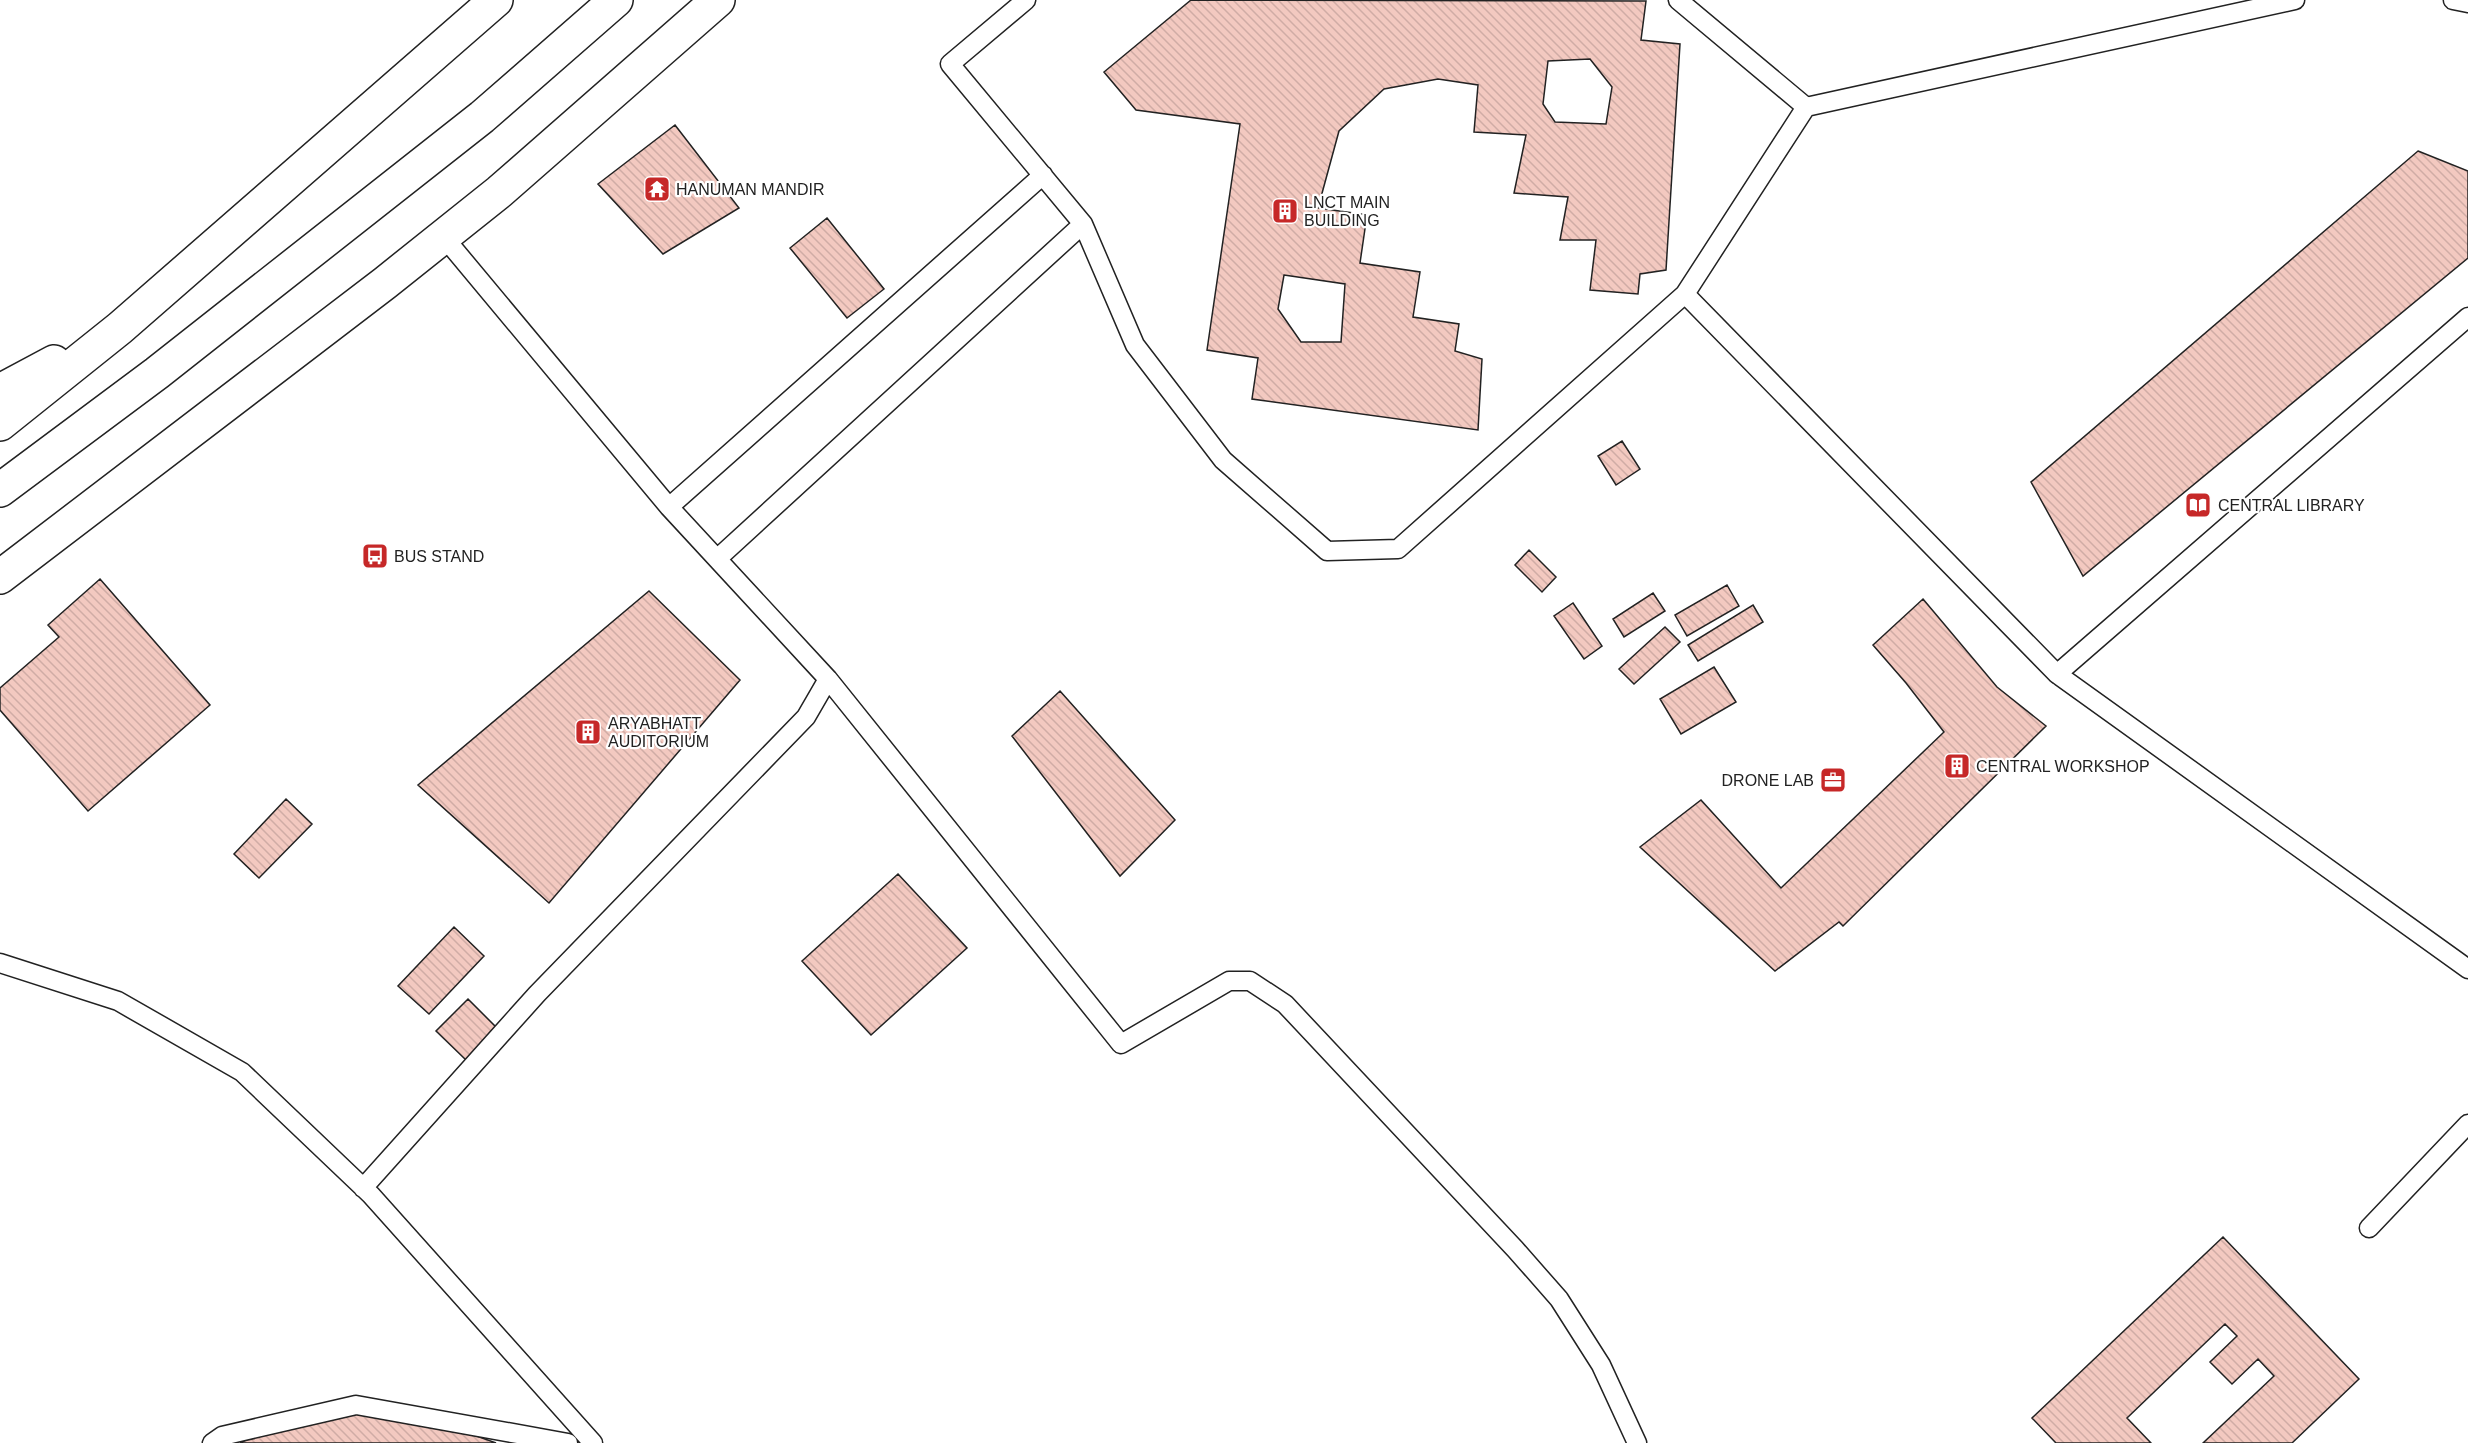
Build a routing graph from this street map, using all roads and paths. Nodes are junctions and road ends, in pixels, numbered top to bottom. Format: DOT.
graph roads {
  1 [pos="496,0"];
  2 [pos="616,0"];
  3 [pos="718,0"];
  4 [pos="1026,0"];
  5 [pos="1678,0"];
  6 [pos="2295,0"];
  7 [pos="2453,0"];
  8 [pos="2468,3"];
  9 [pos="1806,107"];
  10 [pos="1043,175"];
  11 [pos="1083,224"];
  12 [pos="443,236"];
  13 [pos="1685,294"];
  14 [pos="2468,317"];
  15 [pos="120,328"];
  16 [pos="0,391"];
  17 [pos="0,424"];
  18 [pos="0,490"];
  19 [pos="669,507"];
  20 [pos="717,559"];
  21 [pos="0,577"];
  22 [pos="2057,674"];
  23 [pos="828,679"];
  24 [pos="0,963"];
  25 [pos="2468,969"];
  26 [pos="2468,1125"];
  27 [pos="363,1188"];
  28 [pos="2369,1228"];
  29 [pos="212,1443"];
  30 [pos="568,1443"];
  31 [pos="593,1443"];
  32 [pos="1637,1443"];
  1 -- 15 [label="main road"];
  2 -- 18 [label="main road"];
  3 -- 12 [label="main road"];
  4 -- 10 [label="lane"];
  5 -- 9 [label="lane"];
  6 -- 9 [label="lane"];
  7 -- 8 [label="lane"];
  9 -- 13 [label="lane"];
  10 -- 11 [label="lane"];
  10 -- 19 [label="lane"];
  11 -- 13 [label="lane"];
  11 -- 20 [label="lane"];
  12 -- 19 [label="lane"];
  12 -- 21 [label="main road"];
  13 -- 22 [label="lane"];
  14 -- 22 [label="lane"];
  15 -- 16 [label="main road"];
  15 -- 17 [label="main road"];
  19 -- 20 [label="lane"];
  20 -- 23 [label="lane"];
  22 -- 25 [label="lane"];
  23 -- 27 [label="lane"];
  23 -- 32 [label="lane"];
  24 -- 27 [label="lane"];
  26 -- 28 [label="lane"];
  27 -- 31 [label="lane"];
  29 -- 30 [label="lane"];
}
